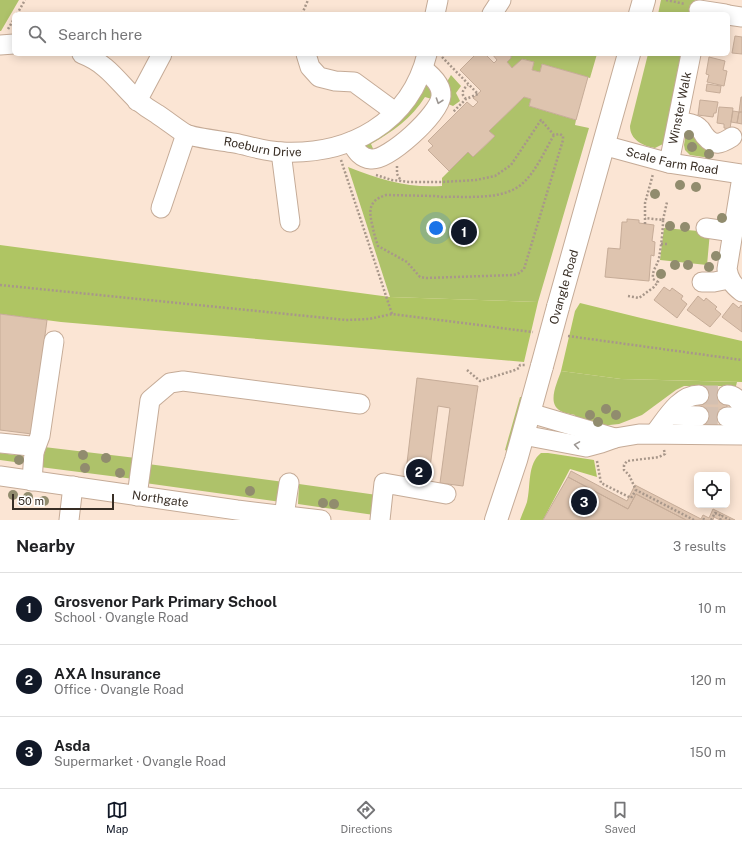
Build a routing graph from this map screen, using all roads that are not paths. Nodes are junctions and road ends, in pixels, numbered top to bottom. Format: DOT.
graph roads {
  1 [pos="438,0"];
  2 [pos="501,0"];
  3 [pos="644,0"];
  4 [pos="700,8"];
  5 [pos="435,12"];
  6 [pos="493,12"];
  7 [pos="641,12"];
  8 [pos="717,12"];
  9 [pos="730,15"];
  10 [pos="742,17"];
  11 [pos="12,44"];
  12 [pos="0,45"];
  13 [pos="88,56"];
  14 [pos="161,56"];
  15 [pos="307,56"];
  16 [pos="628,56"];
  17 [pos="691,56"];
  18 [pos="425,62"];
  19 [pos="137,101"];
  20 [pos="395,112"];
  21 [pos="678,122"];
  22 [pos="186,134"];
  23 [pos="732,137"];
  24 [pos="344,144"];
  25 [pos="603,145"];
  26 [pos="281,152"];
  27 [pos="662,161"];
  28 [pos="742,174"];
  29 [pos="742,177"];
  30 [pos="161,208"];
  31 [pos="290,222"];
  32 [pos="706,228"];
  33 [pos="733,232"];
  34 [pos="729,279"];
  35 [pos="702,282"];
  36 [pos="742,292"];
  37 [pos="54,341"];
  38 [pos="360,404"];
  39 [pos="699,405"];
  40 [pos="530,413"];
  41 [pos="523,435"];
  42 [pos="742,435"];
  43 [pos="615,438"];
  44 [pos="659,441"];
  45 [pos="0,443"];
  46 [pos="34,452"];
  47 [pos="0,476"];
  48 [pos="32,481"];
  49 [pos="289,483"];
  50 [pos="73,486"];
  51 [pos="446,494"];
  52 [pos="137,496"];
  53 [pos="243,515"];
  54 [pos="284,516"];
  55 [pos="69,520"];
  56 [pos="319,520"];
  57 [pos="380,520"];
  58 [pos="496,520"];
  1 -- 5 [label="street"];
  2 -- 6 [label="street"];
  3 -- 7 [label="main road"];
  4 -- 8 [label="street"];
  9 -- 10 [label="street"];
  11 -- 12 [label="street"];
  13 -- 19 [label="street, Roeburn Drive"];
  14 -- 19 [label="street"];
  15 -- 20 [label="street"];
  16 -- 25 [label="main road, Ovangle Road"];
  17 -- 21 [label="street, Winster Walk"];
  18 -- 20 [label="street, Roeburn Drive"];
  18 -- 24 [label="street, one-way"];
  19 -- 22 [label="street, Roeburn Drive"];
  20 -- 24 [label="street, Roeburn Drive"];
  21 -- 23 [label="street"];
  21 -- 27 [label="street, Winster Walk"];
  22 -- 26 [label="street, Roeburn Drive"];
  22 -- 30 [label="street"];
  24 -- 26 [label="street, Roeburn Drive"];
  25 -- 27 [label="street, Scale Farm Road"];
  25 -- 40 [label="main road, Ovangle Road, bridge"];
  26 -- 31 [label="street"];
  27 -- 28 [label="street, Scale Farm Road"];
  29 -- 33 [label="street"];
  32 -- 33 [label="street"];
  33 -- 34 [label="street"];
  34 -- 35 [label="street"];
  34 -- 36 [label="street"];
  37 -- 46 [label="street"];
  38 -- 52 [label="street"];
  39 -- 44 [label="street"];
  40 -- 41 [label="main road, Ovangle Road"];
  40 -- 43 [label="street"];
  43 -- 41 [label="street, one-way"];
  41 -- 58 [label="main road, Ovangle Road"];
  42 -- 44 [label="street"];
  43 -- 44 [label="street"];
  45 -- 46 [label="street"];
  46 -- 48 [label="street"];
  47 -- 48 [label="street, Northgate"];
  48 -- 50 [label="street, Northgate"];
  49 -- 54 [label="street"];
  50 -- 52 [label="street, Northgate"];
  50 -- 55 [label="street"];
  51 -- 57 [label="street"];
  52 -- 53 [label="street, Northgate"];
  53 -- 54 [label="street, Northgate"];
  54 -- 56 [label="street, Northgate"];
}
